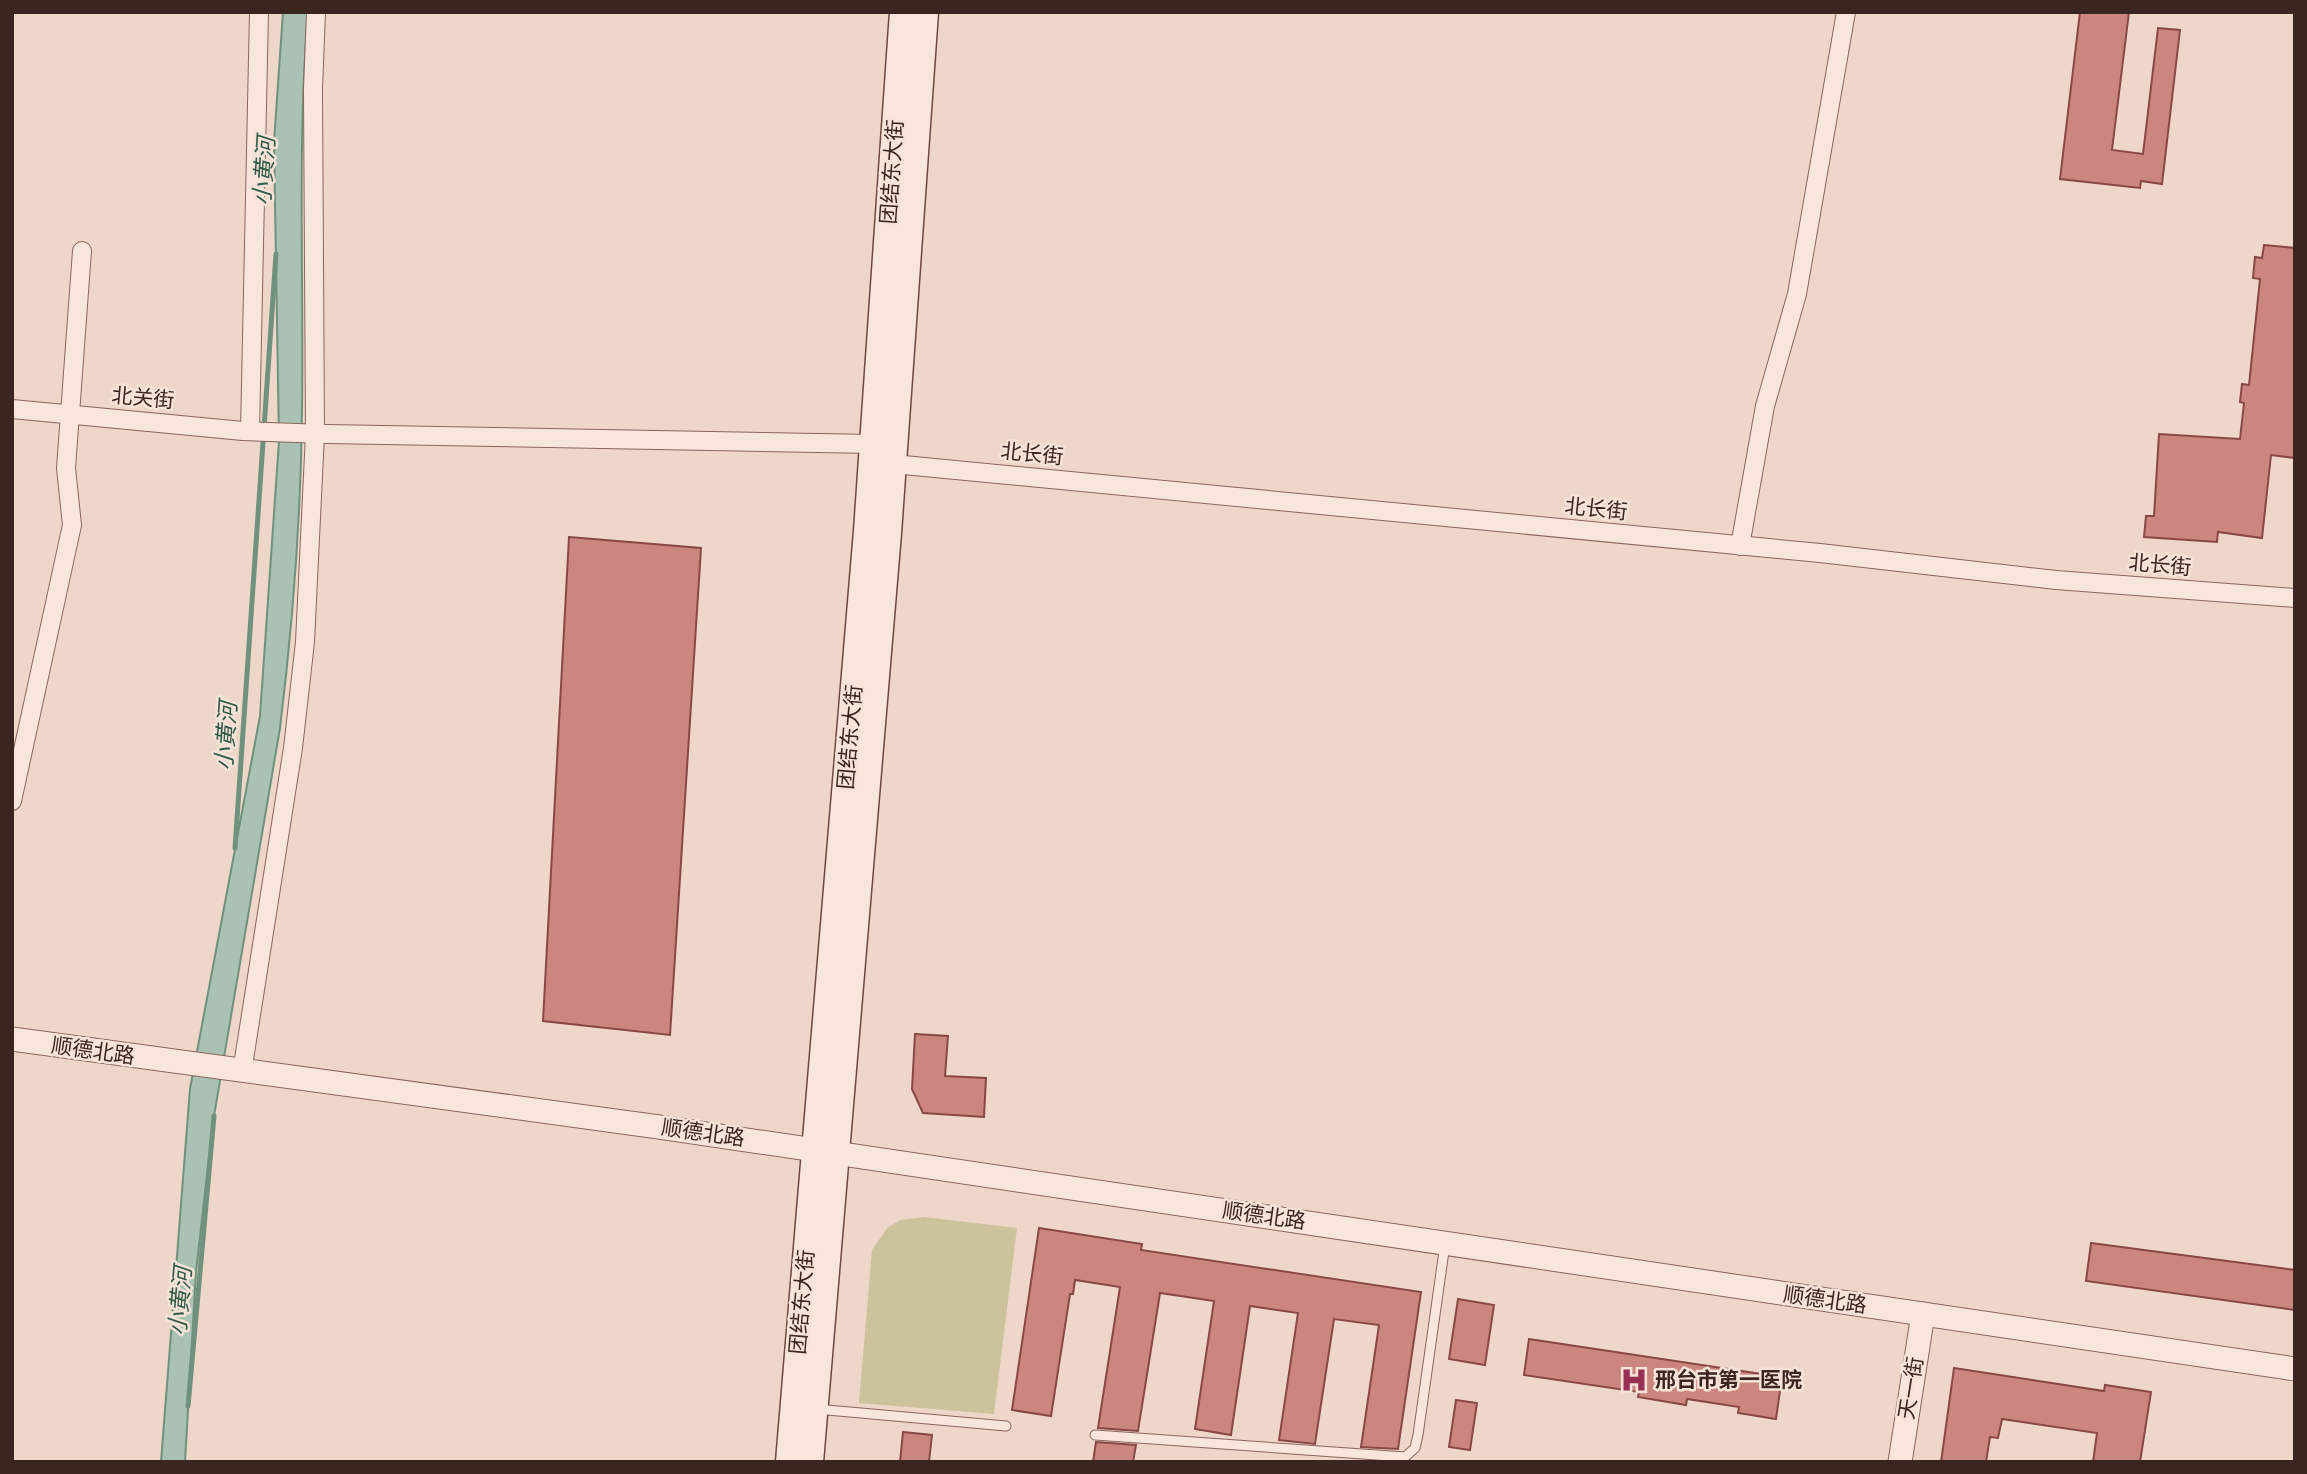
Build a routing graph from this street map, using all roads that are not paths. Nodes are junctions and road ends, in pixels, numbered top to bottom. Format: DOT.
graph roads {
  1 [pos="259,12"];
  2 [pos="316,12"];
  3 [pos="903,12"];
  4 [pos="925,12"];
  5 [pos="1846,12"];
  6 [pos="82,251"];
  7 [pos="12,409"];
  8 [pos="71,415"];
  9 [pos="250,431"];
  10 [pos="315,434"];
  11 [pos="873,444"];
  12 [pos="893,464"];
  13 [pos="1740,545"];
  14 [pos="2295,598"];
  15 [pos="12,801"];
  16 [pos="12,1040"];
  17 [pos="237,1071"];
  18 [pos="825,1151"];
  19 [pos="1445,1243"];
  20 [pos="1923,1314"];
  21 [pos="2295,1369"];
  22 [pos="814,1409"];
  23 [pos="1006,1426"];
  24 [pos="1095,1435"];
  25 [pos="789,1462"];
  26 [pos="810,1462"];
  27 [pos="1900,1462"];
  1 -- 9 [label="street"];
  2 -- 10 [label="street"];
  3 -- 11 [label="main road, 团结东大街"];
  4 -- 12 [label="main road, 团结东大街"];
  5 -- 13 [label="street"];
  6 -- 8 [label="street"];
  7 -- 8 [label="street, 北关街"];
  8 -- 9 [label="street, 北关街"];
  8 -- 15 [label="street"];
  9 -- 10 [label="street, 北关街"];
  10 -- 11 [label="street, 北关街"];
  10 -- 17 [label="street"];
  11 -- 18 [label="main road, 团结东大街"];
  12 -- 13 [label="street, 北长街"];
  12 -- 18 [label="main road, 团结东大街"];
  13 -- 14 [label="street, 北长街"];
  16 -- 17 [label="street, 顺德北路"];
  17 -- 18 [label="street, 顺德北路"];
  18 -- 19 [label="street, 顺德北路"];
  18 -- 22 [label="main road, 团结东大街"];
  18 -- 25 [label="main road, 团结东大街"];
  19 -- 20 [label="street, 顺德北路"];
  19 -- 24 [label="lane"];
  20 -- 21 [label="street, 顺德北路"];
  20 -- 27 [label="street, 天一街"];
  22 -- 23 [label="lane"];
  22 -- 26 [label="main road, 团结东大街"];
}
